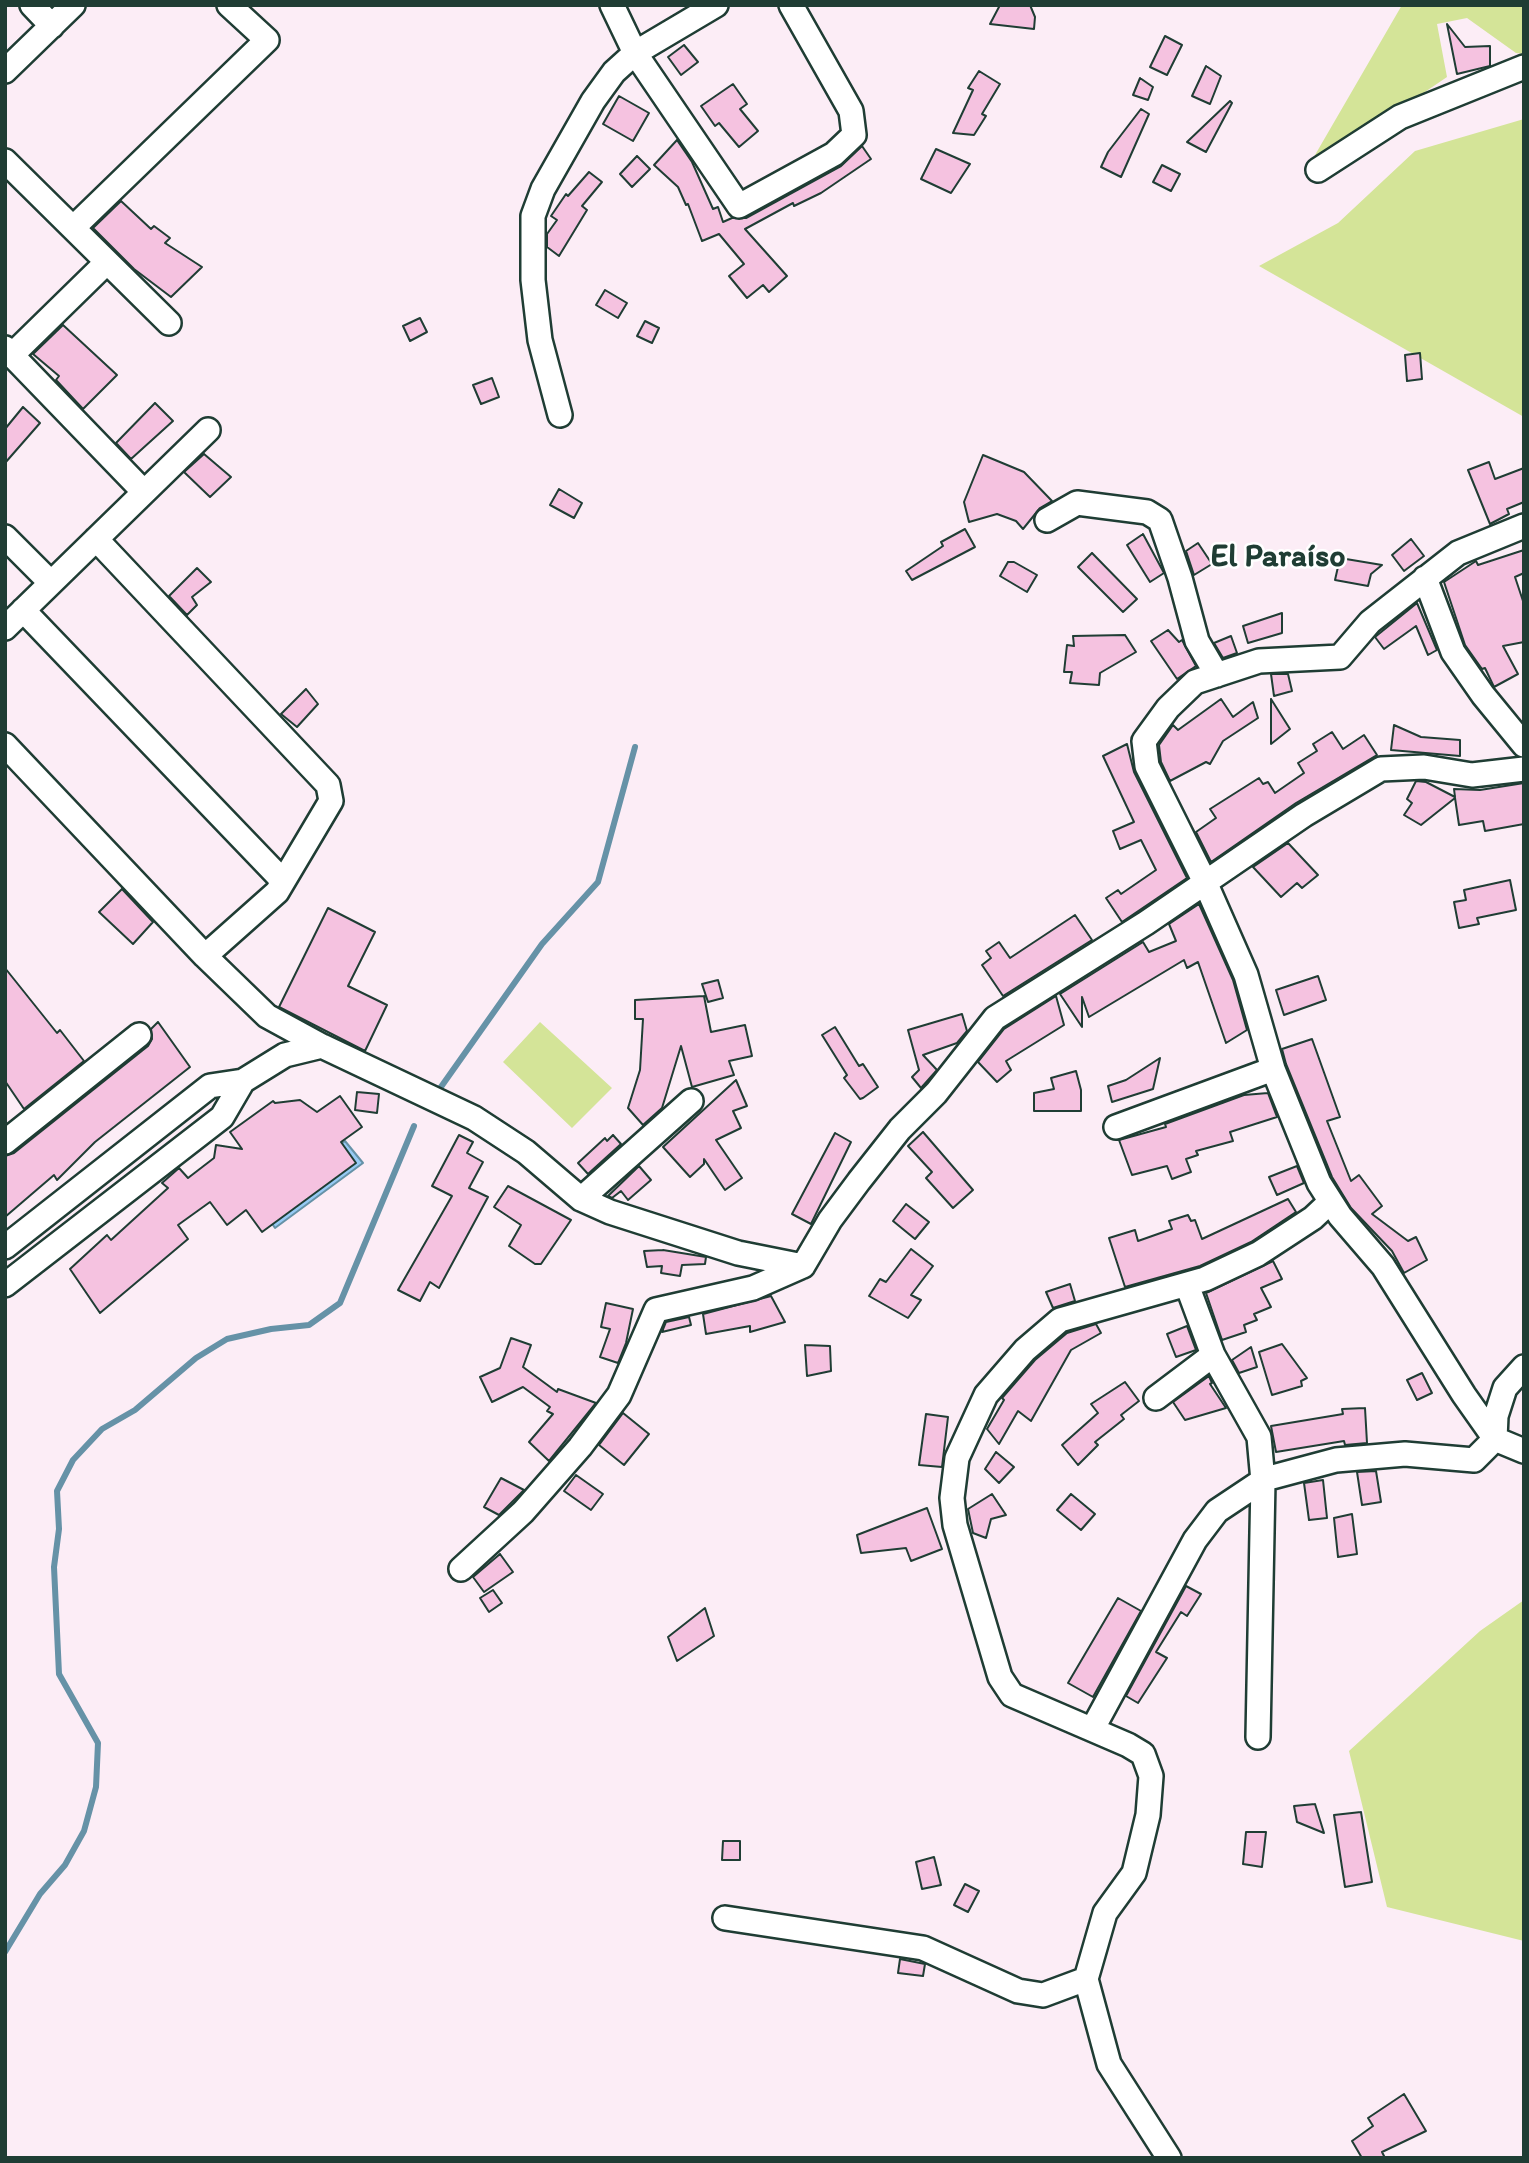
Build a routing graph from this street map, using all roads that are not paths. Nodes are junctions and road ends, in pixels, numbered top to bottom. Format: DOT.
graph roads {
  1 [pos="32,5"];
  2 [pos="74,5"];
  3 [pos="229,5"];
  4 [pos="612,5"];
  5 [pos="716,5"];
  6 [pos="791,5"];
  7 [pos="52,26"];
  8 [pos="635,52"];
  9 [pos="1524,67"];
  10 [pos="5,71"];
  11 [pos="5,161"];
  12 [pos="1318,170"];
  13 [pos="73,228"];
  14 [pos="107,262"];
  15 [pos="169,323"];
  16 [pos="8,351"];
  17 [pos="560,415"];
  18 [pos="208,430"];
  19 [pos="144,492"];
  20 [pos="1047,520"];
  21 [pos="1524,526"];
  22 [pos="5,537"];
  23 [pos="96,539"];
  24 [pos="1425,578"];
  25 [pos="51,583"];
  26 [pos="23,610"];
  27 [pos="5,628"];
  28 [pos="1217,675"];
  29 [pos="5,745"];
  30 [pos="1524,745"];
  31 [pos="1524,769"];
  32 [pos="283,881"];
  33 [pos="1205,882"];
  34 [pos="205,956"];
  35 [pos="139,1035"];
  36 [pos="322,1046"];
  37 [pos="1273,1069"];
  38 [pos="243,1081"];
  39 [pos="691,1101"];
  40 [pos="1116,1127"];
  41 [pos="5,1142"];
  42 [pos="581,1199"];
  43 [pos="1330,1202"];
  44 [pos="5,1247"];
  45 [pos="803,1266"];
  46 [pos="5,1285"];
  47 [pos="1187,1285"];
  48 [pos="1213,1355"];
  49 [pos="1524,1367"];
  50 [pos="1156,1398"];
  51 [pos="1495,1439"];
  52 [pos="1524,1451"];
  53 [pos="1263,1481"];
  54 [pos="461,1569"];
  55 [pos="1093,1728"];
  56 [pos="1258,1737"];
  57 [pos="724,1918"];
  58 [pos="1086,1979"];
  59 [pos="1169,2158"];
  1 -- 7 [label="street"];
  2 -- 7 [label="street"];
  3 -- 13 [label="street"];
  4 -- 8 [label="street"];
  5 -- 8 [label="street"];
  6 -- 8 [label="street"];
  7 -- 10 [label="street"];
  8 -- 17 [label="street"];
  9 -- 12 [label="street"];
  11 -- 13 [label="street"];
  13 -- 14 [label="street"];
  14 -- 15 [label="street"];
  14 -- 16 [label="street"];
  16 -- 19 [label="street"];
  18 -- 19 [label="street"];
  19 -- 23 [label="street"];
  20 -- 28 [label="street"];
  21 -- 24 [label="street"];
  22 -- 25 [label="street"];
  23 -- 25 [label="street"];
  23 -- 32 [label="street"];
  24 -- 28 [label="street"];
  24 -- 30 [label="street"];
  25 -- 26 [label="street"];
  26 -- 27 [label="street"];
  26 -- 32 [label="street"];
  28 -- 33 [label="street"];
  29 -- 34 [label="street"];
  31 -- 33 [label="street"];
  32 -- 34 [label="street"];
  33 -- 37 [label="street"];
  33 -- 45 [label="street"];
  34 -- 36 [label="street"];
  35 -- 41 [label="street"];
  36 -- 38 [label="street"];
  36 -- 42 [label="street"];
  37 -- 40 [label="street"];
  37 -- 43 [label="street"];
  38 -- 44 [label="street"];
  38 -- 46 [label="street"];
  39 -- 42 [label="street"];
  42 -- 45 [label="street"];
  43 -- 47 [label="street"];
  43 -- 51 [label="street"];
  45 -- 54 [label="street"];
  47 -- 48 [label="street"];
  47 -- 55 [label="street"];
  48 -- 50 [label="street"];
  48 -- 53 [label="street"];
  49 -- 51 [label="street"];
  51 -- 52 [label="street"];
  51 -- 53 [label="street"];
  53 -- 55 [label="street"];
  53 -- 56 [label="street"];
  55 -- 58 [label="street"];
  57 -- 58 [label="street"];
  58 -- 59 [label="street"];
}
